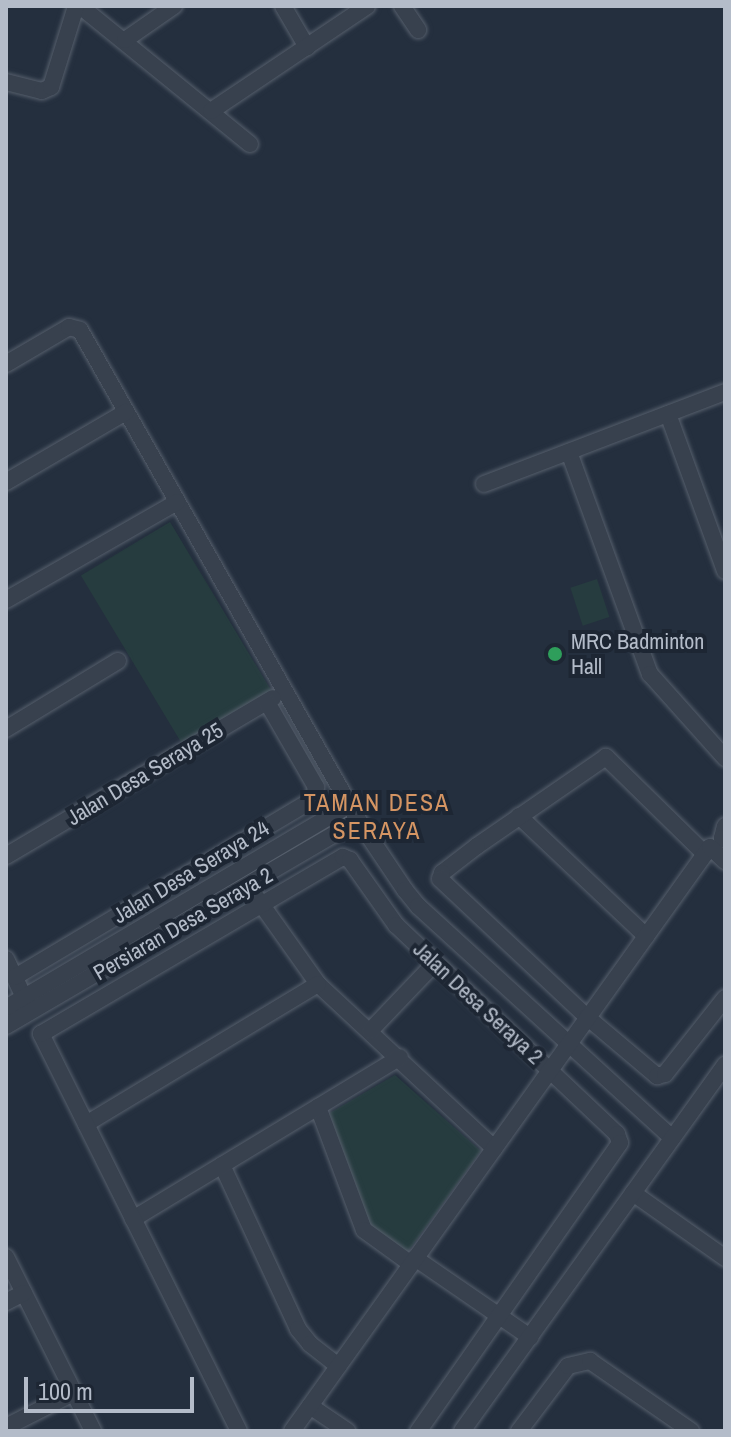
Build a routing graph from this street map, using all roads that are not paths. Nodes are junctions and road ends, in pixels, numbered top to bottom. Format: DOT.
graph roads {
  1 [pos="78,6"];
  2 [pos="174,6"];
  3 [pos="283,6"];
  4 [pos="367,6"];
  5 [pos="402,6"];
  6 [pos="418,30"];
  7 [pos="125,40"];
  8 [pos="307,47"];
  9 [pos="6,82"];
  10 [pos="211,111"];
  11 [pos="250,144"];
  12 [pos="6,364"];
  13 [pos="725,392"];
  14 [pos="126,412"];
  15 [pos="668,414"];
  16 [pos="569,452"];
  17 [pos="6,482"];
  18 [pos="484,484"];
  19 [pos="177,502"];
  20 [pos="725,571"];
  21 [pos="6,600"];
  22 [pos="118,661"];
  23 [pos="285,692"];
  24 [pos="267,702"];
  25 [pos="6,729"];
  26 [pos="725,758"];
  27 [pos="349,805"];
  28 [pos="519,816"];
  29 [pos="358,820"];
  30 [pos="705,854"];
  31 [pos="6,856"];
  32 [pos="725,861"];
  33 [pos="249,886"];
  34 [pos="259,903"];
  35 [pos="646,936"];
  36 [pos="6,959"];
  37 [pos="435,963"];
  38 [pos="15,977"];
  39 [pos="318,984"];
  40 [pos="725,998"];
  41 [pos="28,1006"];
  42 [pos="6,1008"];
  43 [pos="587,1017"];
  44 [pos="6,1026"];
  45 [pos="370,1031"];
  46 [pos="568,1043"];
  47 [pos="400,1057"];
  48 [pos="725,1065"];
  49 [pos="550,1069"];
  50 [pos="318,1107"];
  51 [pos="86,1124"];
  52 [pos="672,1138"];
  53 [pos="494,1148"];
  54 [pos="222,1165"];
  55 [pos="633,1193"];
  56 [pos="133,1219"];
  57 [pos="6,1257"];
  58 [pos="725,1258"];
  59 [pos="413,1261"];
  60 [pos="24,1293"];
  61 [pos="6,1302"];
  62 [pos="501,1317"];
  63 [pos="530,1337"];
  64 [pos="338,1366"];
  65 [pos="73,1393"];
  66 [pos="310,1406"];
  67 [pos="6,1427"];
  68 [pos="93,1431"];
  69 [pos="239,1431"];
  70 [pos="292,1431"];
  71 [pos="347,1431"];
  72 [pos="418,1431"];
  73 [pos="462,1431"];
  74 [pos="519,1431"];
  75 [pos="691,1431"];
  1 -- 7 [label="street"];
  1 -- 9 [label="street"];
  2 -- 7 [label="street"];
  3 -- 8 [label="street"];
  4 -- 8 [label="street"];
  5 -- 6 [label="street"];
  7 -- 10 [label="street"];
  8 -- 10 [label="street"];
  10 -- 11 [label="street"];
  12 -- 14 [label="street"];
  13 -- 15 [label="street"];
  14 -- 17 [label="street"];
  14 -- 19 [label="street"];
  15 -- 16 [label="street"];
  15 -- 20 [label="street"];
  16 -- 18 [label="street"];
  16 -- 26 [label="street"];
  19 -- 21 [label="street"];
  19 -- 23 [label="street"];
  22 -- 25 [label="street"];
  23 -- 24 [label="street, Jalan Desa Seraya 25"];
  23 -- 27 [label="street"];
  24 -- 31 [label="street, Jalan Desa Seraya 25"];
  24 -- 38 [label="street, Jalan Desa Seraya 24"];
  27 -- 29 [label="street"];
  27 -- 41 [label="street, Persiaran Desa Seraya 2"];
  28 -- 30 [label="street"];
  28 -- 35 [label="street"];
  28 -- 43 [label="street"];
  29 -- 33 [label="street, Persiaran Desa Seraya 2"];
  29 -- 46 [label="street"];
  30 -- 32 [label="street"];
  30 -- 35 [label="street"];
  33 -- 34 [label="street"];
  33 -- 41 [label="street, Persiaran Desa Seraya 2"];
  34 -- 37 [label="street, Jalan Desa Seraya 2"];
  34 -- 39 [label="street"];
  34 -- 51 [label="street"];
  35 -- 43 [label="street"];
  36 -- 38 [label="street"];
  37 -- 45 [label="street"];
  37 -- 49 [label="street, Jalan Desa Seraya 2"];
  38 -- 41 [label="street"];
  39 -- 45 [label="street"];
  39 -- 51 [label="street"];
  40 -- 43 [label="street"];
  41 -- 42 [label="street, Persiaran Desa Seraya 2"];
  41 -- 44 [label="street, Persiaran Desa Seraya 2"];
  43 -- 46 [label="street"];
  45 -- 47 [label="street"];
  46 -- 49 [label="street"];
  46 -- 52 [label="street"];
  47 -- 50 [label="street"];
  47 -- 53 [label="street"];
  48 -- 52 [label="street"];
  49 -- 53 [label="street"];
  49 -- 62 [label="street, Jalan Desa Seraya 2"];
  50 -- 54 [label="street"];
  50 -- 59 [label="street"];
  51 -- 56 [label="street"];
  52 -- 55 [label="street"];
  53 -- 59 [label="street"];
  54 -- 56 [label="street"];
  54 -- 64 [label="street"];
  55 -- 58 [label="street"];
  55 -- 63 [label="street"];
  56 -- 69 [label="street"];
  57 -- 60 [label="street"];
  59 -- 62 [label="street"];
  59 -- 64 [label="street"];
  60 -- 61 [label="street"];
  60 -- 65 [label="street"];
  62 -- 63 [label="street"];
  62 -- 72 [label="street"];
  63 -- 73 [label="street"];
  64 -- 66 [label="street"];
  65 -- 67 [label="street"];
  65 -- 68 [label="street"];
  66 -- 70 [label="street"];
  66 -- 71 [label="street"];
  74 -- 75 [label="street"];
}
